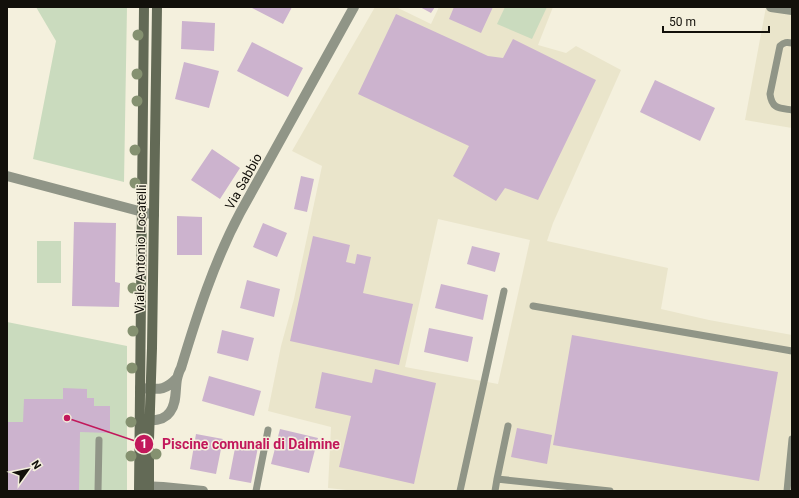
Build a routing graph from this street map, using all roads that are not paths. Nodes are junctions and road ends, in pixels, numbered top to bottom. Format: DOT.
graph roads {
  1 [pos="144,7"];
  2 [pos="157,7"];
  3 [pos="354,7"];
  4 [pos="771,7"];
  5 [pos="792,10"];
  6 [pos="792,43"];
  7 [pos="792,110"];
  8 [pos="7,176"];
  9 [pos="141,211"];
  10 [pos="154,215"];
  11 [pos="504,291"];
  12 [pos="533,306"];
  13 [pos="792,351"];
  14 [pos="177,378"];
  15 [pos="140,388"];
  16 [pos="151,389"];
  17 [pos="139,420"];
  18 [pos="150,421"];
  19 [pos="508,426"];
  20 [pos="268,430"];
  21 [pos="792,439"];
  22 [pos="99,440"];
  23 [pos="497,479"];
  24 [pos="139,488"];
  25 [pos="149,489"];
  26 [pos="98,491"];
  27 [pos="203,491"];
  28 [pos="256,491"];
  29 [pos="460,491"];
  30 [pos="495,491"];
  31 [pos="610,491"];
  32 [pos="786,491"];
  1 -- 9 [label="street, Viale Antonio Locatelli"];
  2 -- 10 [label="street, Viale Antonio Locatelli"];
  3 -- 14 [label="street, Via Sabbio"];
  4 -- 5 [label="street"];
  6 -- 7 [label="lane"];
  8 -- 9 [label="street"];
  9 -- 10 [label="street"];
  9 -- 15 [label="street, Viale Antonio Locatelli"];
  10 -- 16 [label="street, Viale Antonio Locatelli"];
  11 -- 29 [label="lane"];
  12 -- 13 [label="lane"];
  14 -- 16 [label="street"];
  14 -- 18 [label="street, Via Sabbio"];
  15 -- 16 [label="street"];
  15 -- 17 [label="street, Viale Antonio Locatelli"];
  16 -- 18 [label="street, Viale Antonio Locatelli"];
  17 -- 18 [label="street, Via Sabbio"];
  17 -- 24 [label="street, Viale Antonio Locatelli"];
  18 -- 25 [label="street, Viale Antonio Locatelli"];
  19 -- 23 [label="lane"];
  20 -- 28 [label="lane"];
  21 -- 32 [label="lane"];
  22 -- 26 [label="lane"];
  23 -- 30 [label="lane"];
  23 -- 31 [label="lane"];
  24 -- 25 [label="street"];
  25 -- 27 [label="street"];
}
